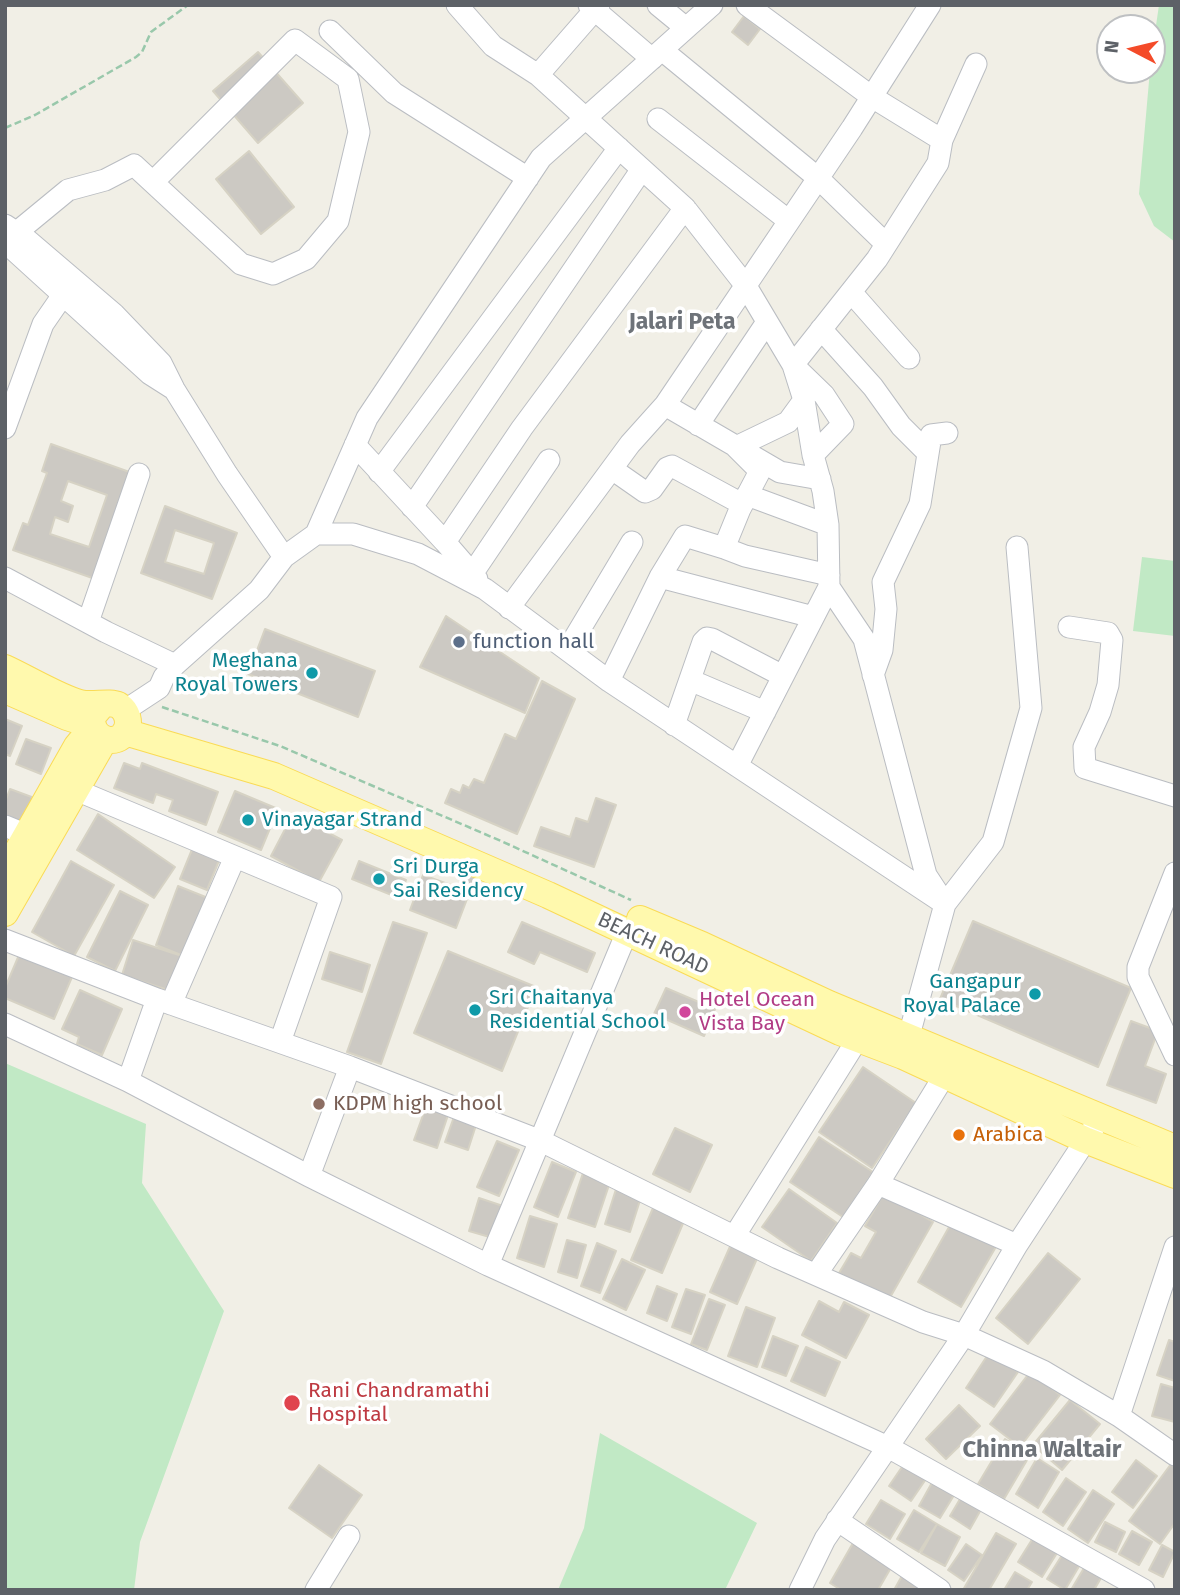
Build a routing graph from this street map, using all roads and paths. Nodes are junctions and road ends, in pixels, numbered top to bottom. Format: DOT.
graph roads {
  1 [pos="188,5"];
  2 [pos="457,5"];
  3 [pos="659,5"];
  4 [pos="712,5"];
  5 [pos="747,5"];
  6 [pos="930,5"];
  7 [pos="594,7"];
  8 [pos="686,28"];
  9 [pos="330,31"];
  10 [pos="657,54"];
  11 [pos="975,64"];
  12 [pos="538,75"];
  13 [pos="872,97"];
  14 [pos="587,117"];
  15 [pos="658,120"];
  16 [pos="5,128"];
  17 [pos="942,140"];
  18 [pos="619,148"];
  19 [pos="642,169"];
  20 [pos="528,178"];
  21 [pos="818,178"];
  22 [pos="153,182"];
  23 [pos="685,208"];
  24 [pos="789,220"];
  25 [pos="9,233"];
  26 [pos="886,244"];
  27 [pos="746,286"];
  28 [pos="851,292"];
  29 [pos="64,295"];
  30 [pos="767,322"];
  31 [pos="821,329"];
  32 [pos="909,358"];
  33 [pos="793,365"];
  34 [pos="174,389"];
  35 [pos="804,400"];
  36 [pos="665,405"];
  37 [pos="698,425"];
  38 [pos="5,428"];
  39 [pos="947,433"];
  40 [pos="355,445"];
  41 [pos="736,447"];
  42 [pos="929,453"];
  43 [pos="813,455"];
  44 [pos="549,460"];
  45 [pos="611,469"];
  46 [pos="379,471"];
  47 [pos="139,474"];
  48 [pos="820,479"];
  49 [pos="745,500"];
  50 [pos="412,507"];
  51 [pos="828,525"];
  52 [pos="316,534"];
  53 [pos="445,542"];
  54 [pos="632,542"];
  55 [pos="1017,547"];
  56 [pos="724,548"];
  57 [pos="284,557"];
  58 [pos="660,577"];
  59 [pos="5,578"];
  60 [pos="479,581"];
  61 [pos="829,581"];
  62 [pos="509,608"];
  63 [pos="813,617"];
  64 [pos="88,622"];
  65 [pos="1069,627"];
  66 [pos="568,649"];
  67 [pos="5,668"];
  68 [pos="169,671"];
  69 [pos="783,676"];
  70 [pos="873,676"];
  71 [pos="690,680"];
  72 [pos="609,681"];
  73 [pos="5,690"];
  74 [pos="765,712"];
  75 [pos="110,720"];
  76 [pos="674,724"];
  77 [pos="737,766"];
  78 [pos="76,790"];
  79 [pos="1175,796"];
  80 [pos="16,831"];
  81 [pos="235,857"];
  82 [pos="5,873"];
  83 [pos="1175,873"];
  84 [pos="945,904"];
  85 [pos="5,913"];
  86 [pos="628,932"];
  87 [pos="5,940"];
  88 [pos="164,1002"];
  89 [pos="5,1024"];
  90 [pos="280,1042"];
  91 [pos="906,1046"];
  92 [pos="852,1048"];
  93 [pos="1175,1055"];
  94 [pos="350,1067"];
  95 [pos="128,1081"];
  96 [pos="938,1086"];
  97 [pos="1100,1119"];
  98 [pos="1085,1140"];
  99 [pos="541,1141"];
  100 [pos="1175,1148"];
  101 [pos="1175,1175"];
  102 [pos="309,1176"];
  103 [pos="878,1185"];
  104 [pos="735,1235"];
  105 [pos="1017,1245"];
  106 [pos="1175,1247"];
  107 [pos="488,1265"];
  108 [pos="817,1273"];
  109 [pos="964,1335"];
  110 [pos="1119,1416"];
  111 [pos="888,1447"];
  112 [pos="1175,1455"];
  113 [pos="837,1520"];
  114 [pos="349,1536"];
  115 [pos="316,1590"];
  116 [pos="800,1590"];
  117 [pos="940,1590"];
  118 [pos="1144,1590"];
  1 -- 16 [label="path"];
  2 -- 12 [label="street"];
  3 -- 8 [label="street"];
  4 -- 8 [label="street"];
  5 -- 13 [label="street"];
  6 -- 13 [label="street"];
  7 -- 10 [label="street"];
  7 -- 12 [label="street"];
  8 -- 10 [label="street"];
  9 -- 20 [label="street"];
  10 -- 14 [label="street"];
  10 -- 21 [label="street"];
  11 -- 17 [label="street"];
  12 -- 14 [label="street"];
  13 -- 17 [label="street"];
  13 -- 21 [label="street"];
  14 -- 18 [label="street"];
  14 -- 20 [label="street"];
  15 -- 24 [label="street"];
  17 -- 26 [label="street"];
  18 -- 19 [label="street"];
  18 -- 46 [label="street"];
  19 -- 23 [label="street"];
  19 -- 50 [label="street"];
  20 -- 40 [label="street"];
  21 -- 24 [label="street"];
  21 -- 26 [label="street"];
  22 -- 22 [label="street"];
  22 -- 25 [label="street"];
  23 -- 27 [label="street"];
  23 -- 53 [label="street"];
  24 -- 27 [label="street"];
  25 -- 29 [label="street"];
  25 -- 34 [label="street"];
  26 -- 28 [label="street"];
  27 -- 30 [label="street"];
  27 -- 36 [label="street"];
  28 -- 31 [label="street"];
  28 -- 32 [label="street"];
  29 -- 34 [label="street"];
  29 -- 38 [label="street"];
  30 -- 33 [label="street"];
  30 -- 37 [label="street"];
  31 -- 33 [label="street"];
  31 -- 42 [label="street"];
  33 -- 35 [label="street"];
  33 -- 43 [label="street"];
  34 -- 57 [label="street"];
  35 -- 41 [label="street"];
  35 -- 43 [label="street"];
  36 -- 37 [label="street"];
  36 -- 45 [label="street"];
  37 -- 41 [label="street"];
  39 -- 42 [label="street"];
  40 -- 46 [label="street"];
  40 -- 52 [label="street"];
  41 -- 48 [label="street"];
  41 -- 49 [label="street"];
  42 -- 70 [label="street"];
  43 -- 48 [label="street"];
  44 -- 60 [label="street"];
  45 -- 49 [label="street"];
  45 -- 62 [label="street"];
  46 -- 50 [label="street"];
  47 -- 64 [label="street"];
  48 -- 51 [label="street"];
  49 -- 51 [label="street"];
  49 -- 56 [label="street"];
  50 -- 53 [label="street"];
  51 -- 61 [label="street"];
  52 -- 57 [label="street"];
  52 -- 60 [label="street"];
  53 -- 60 [label="street"];
  54 -- 66 [label="street"];
  55 -- 84 [label="street"];
  56 -- 58 [label="street"];
  56 -- 61 [label="street"];
  57 -- 68 [label="street"];
  58 -- 63 [label="street"];
  58 -- 72 [label="street"];
  59 -- 64 [label="street"];
  60 -- 62 [label="street"];
  61 -- 63 [label="street"];
  61 -- 70 [label="street"];
  62 -- 66 [label="street"];
  63 -- 69 [label="street"];
  64 -- 68 [label="street"];
  65 -- 79 [label="street"];
  66 -- 72 [label="street"];
  67 -- 75 [label="main road, BEACH ROAD"];
  68 -- 75 [label="street"];
  69 -- 71 [label="street"];
  69 -- 74 [label="street"];
  70 -- 84 [label="street"];
  71 -- 74 [label="street"];
  71 -- 76 [label="street"];
  72 -- 76 [label="street"];
  73 -- 75 [label="main road, BEACH ROAD"];
  74 -- 77 [label="street"];
  75 -- 78 [label="main road"];
  75 -- 80 [label="main road"];
  75 -- 86 [label="main road, BEACH ROAD"];
  75 -- 91 [label="main road, BEACH ROAD"];
  76 -- 77 [label="street"];
  77 -- 84 [label="street"];
  78 -- 81 [label="street"];
  78 -- 85 [label="main road"];
  80 -- 82 [label="main road"];
  81 -- 88 [label="street"];
  81 -- 90 [label="street"];
  83 -- 93 [label="street"];
  84 -- 91 [label="street"];
  86 -- 91 [label="main road, BEACH ROAD"];
  86 -- 99 [label="street"];
  87 -- 88 [label="street"];
  88 -- 90 [label="street"];
  88 -- 95 [label="street"];
  89 -- 95 [label="street"];
  90 -- 94 [label="street"];
  91 -- 97 [label="main road, BEACH ROAD"];
  91 -- 98 [label="main road, BEACH ROAD"];
  92 -- 104 [label="street"];
  94 -- 99 [label="street"];
  94 -- 102 [label="street"];
  95 -- 102 [label="street"];
  96 -- 103 [label="street"];
  97 -- 98 [label="street"];
  97 -- 100 [label="main road, BEACH ROAD"];
  98 -- 101 [label="main road, BEACH ROAD"];
  98 -- 105 [label="street"];
  99 -- 104 [label="street"];
  99 -- 107 [label="street"];
  102 -- 107 [label="street"];
  103 -- 105 [label="street"];
  103 -- 108 [label="street"];
  104 -- 108 [label="street"];
  105 -- 109 [label="street"];
  106 -- 110 [label="street"];
  107 -- 111 [label="street"];
  108 -- 109 [label="street"];
  109 -- 110 [label="street"];
  109 -- 111 [label="street"];
  110 -- 112 [label="street"];
  111 -- 113 [label="street"];
  111 -- 118 [label="street"];
  113 -- 116 [label="street"];
  113 -- 117 [label="street"];
  114 -- 115 [label="street"];
}
